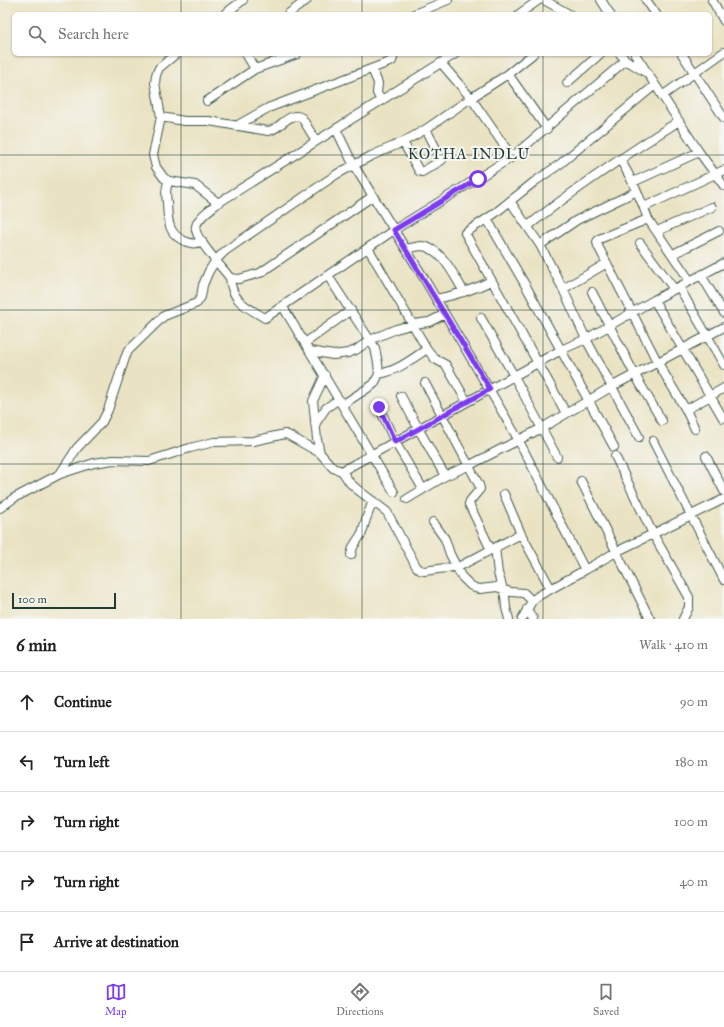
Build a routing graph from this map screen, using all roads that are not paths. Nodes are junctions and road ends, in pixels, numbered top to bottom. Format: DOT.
graph roads {
  1 [pos="243,0"];
  2 [pos="307,0"];
  3 [pos="448,0"];
  4 [pos="539,0"];
  5 [pos="544,0"];
  6 [pos="601,0"];
  7 [pos="646,0"];
  8 [pos="712,0"];
  9 [pos="228,12"];
  10 [pos="291,12"];
  11 [pos="429,12"];
  12 [pos="522,12"];
  13 [pos="565,12"];
  14 [pos="609,12"];
  15 [pos="655,12"];
  16 [pos="724,21"];
  17 [pos="724,52"];
  18 [pos="174,56"];
  19 [pos="247,56"];
  20 [pos="291,56"];
  21 [pos="393,56"];
  22 [pos="452,56"];
  23 [pos="530,56"];
  24 [pos="598,56"];
  25 [pos="636,56"];
  26 [pos="683,56"];
  27 [pos="623,57"];
  28 [pos="441,63"];
  29 [pos="255,69"];
  30 [pos="372,69"];
  31 [pos="508,74"];
  32 [pos="647,74"];
  33 [pos="695,74"];
  34 [pos="567,83"];
  35 [pos="655,85"];
  36 [pos="662,96"];
  37 [pos="471,98"];
  38 [pos="207,101"];
  39 [pos="381,101"];
  40 [pos="161,117"];
  41 [pos="724,118"];
  42 [pos="678,121"];
  43 [pos="236,126"];
  44 [pos="336,129"];
  45 [pos="426,129"];
  46 [pos="547,129"];
  47 [pos="316,141"];
  48 [pos="403,142"];
  49 [pos="699,152"];
  50 [pos="512,157"];
  51 [pos="620,159"];
  52 [pos="353,164"];
  53 [pos="724,170"];
  54 [pos="715,174"];
  55 [pos="169,181"];
  56 [pos="633,182"];
  57 [pos="724,186"];
  58 [pos="637,191"];
  59 [pos="373,196"];
  60 [pos="510,201"];
  61 [pos="218,203"];
  62 [pos="644,207"];
  63 [pos="712,207"];
  64 [pos="487,219"];
  65 [pos="648,219"];
  66 [pos="528,226"];
  67 [pos="394,230"];
  68 [pos="657,231"];
  69 [pos="719,231"];
  70 [pos="202,242"];
  71 [pos="640,243"];
  72 [pos="540,245"];
  73 [pos="368,248"];
  74 [pos="406,250"];
  75 [pos="673,254"];
  76 [pos="216,260"];
  77 [pos="607,263"];
  78 [pos="724,263"];
  79 [pos="702,275"];
  80 [pos="328,276"];
  81 [pos="230,278"];
  82 [pos="491,280"];
  83 [pos="690,281"];
  84 [pos="676,288"];
  85 [pos="563,289"];
  86 [pos="464,292"];
  87 [pos="592,292"];
  88 [pos="436,299"];
  89 [pos="654,300"];
  90 [pos="282,307"];
  91 [pos="350,310"];
  92 [pos="632,313"];
  93 [pos="724,313"];
  94 [pos="445,314"];
  95 [pos="481,318"];
  96 [pos="414,324"];
  97 [pos="609,326"];
  98 [pos="724,327"];
  99 [pos="707,336"];
  100 [pos="586,339"];
  101 [pos="370,340"];
  102 [pos="305,343"];
  103 [pos="427,349"];
  104 [pos="683,349"];
  105 [pos="561,350"];
  106 [pos="310,351"];
  107 [pos="537,363"];
  108 [pos="658,363"];
  109 [pos="724,365"];
  110 [pos="378,374"];
  111 [pos="324,375"];
  112 [pos="635,375"];
  113 [pos="514,376"];
  114 [pos="425,383"];
  115 [pos="612,387"];
  116 [pos="724,388"];
  117 [pos="490,389"];
  118 [pos="401,396"];
  119 [pos="710,396"];
  120 [pos="588,400"];
  121 [pos="341,402"];
  122 [pos="467,402"];
  123 [pos="379,407"];
  124 [pos="686,410"];
  125 [pos="566,413"];
  126 [pos="442,416"];
  127 [pos="723,418"];
  128 [pos="662,421"];
  129 [pos="315,424"];
  130 [pos="418,428"];
  131 [pos="542,428"];
  132 [pos="695,429"];
  133 [pos="639,437"];
  134 [pos="518,439"];
  135 [pos="653,441"];
  136 [pos="395,442"];
  137 [pos="614,447"];
  138 [pos="320,453"];
  139 [pos="371,455"];
  140 [pos="616,456"];
  141 [pos="706,456"];
  142 [pos="557,457"];
  143 [pos="470,465"];
  144 [pos="342,471"];
  145 [pos="60,474"];
  146 [pos="446,476"];
  147 [pos="581,481"];
  148 [pos="423,489"];
  149 [pos="394,492"];
  150 [pos="724,492"];
  151 [pos="504,494"];
  152 [pos="407,498"];
  153 [pos="724,499"];
  154 [pos="373,502"];
  155 [pos="0,508"];
  156 [pos="691,516"];
  157 [pos="433,522"];
  158 [pos="521,534"];
  159 [pos="653,534"];
  160 [pos="493,549"];
  161 [pos="616,552"];
  162 [pos="351,555"];
  163 [pos="456,566"];
  164 [pos="585,570"];
  165 [pos="724,580"];
  166 [pos="504,589"];
  167 [pos="551,589"];
  168 [pos="532,601"];
  169 [pos="527,609"];
  170 [pos="509,619"];
  171 [pos="522,619"];
  172 [pos="533,619"];
  173 [pos="650,619"];
  174 [pos="683,619"];
  1 -- 9 [label="street"];
  2 -- 10 [label="street"];
  3 -- 11 [label="street"];
  4 -- 12 [label="street"];
  5 -- 13 [label="street"];
  6 -- 14 [label="street"];
  7 -- 15 [label="street"];
  8 -- 16 [label="street"];
  17 -- 33 [label="street"];
  18 -- 40 [label="street"];
  19 -- 29 [label="street"];
  20 -- 29 [label="street"];
  21 -- 30 [label="street"];
  22 -- 28 [label="street"];
  23 -- 31 [label="street"];
  24 -- 34 [label="street"];
  25 -- 32 [label="street"];
  26 -- 33 [label="street"];
  27 -- 32 [label="street"];
  27 -- 46 [label="street"];
  28 -- 37 [label="street"];
  28 -- 39 [label="street"];
  29 -- 38 [label="street"];
  30 -- 39 [label="street"];
  30 -- 43 [label="street"];
  31 -- 37 [label="street"];
  31 -- 46 [label="street"];
  32 -- 35 [label="street"];
  33 -- 36 [label="street"];
  33 -- 41 [label="street"];
  35 -- 36 [label="street"];
  35 -- 60 [label="street"];
  36 -- 42 [label="street"];
  37 -- 45 [label="street"];
  37 -- 50 [label="street"];
  39 -- 44 [label="street"];
  40 -- 43 [label="street"];
  40 -- 55 [label="street"];
  42 -- 49 [label="street"];
  42 -- 51 [label="street"];
  43 -- 47 [label="street"];
  44 -- 47 [label="street"];
  44 -- 52 [label="street"];
  45 -- 48 [label="street"];
  45 -- 48 [label="street"];
  46 -- 50 [label="street"];
  47 -- 61 [label="street"];
  48 -- 52 [label="street"];
  49 -- 54 [label="street"];
  49 -- 56 [label="street"];
  50 -- 67 [label="street"];
  51 -- 56 [label="street"];
  51 -- 66 [label="street"];
  52 -- 59 [label="street"];
  52 -- 76 [label="street"];
  53 -- 54 [label="street"];
  54 -- 57 [label="street"];
  54 -- 62 [label="street"];
  55 -- 61 [label="street"];
  55 -- 70 [label="street"];
  56 -- 58 [label="street"];
  58 -- 62 [label="street"];
  58 -- 72 [label="street"];
  59 -- 67 [label="street"];
  59 -- 81 [label="street"];
  60 -- 64 [label="street"];
  60 -- 66 [label="street"];
  61 -- 70 [label="street"];
  62 -- 65 [label="street"];
  63 -- 68 [label="street"];
  64 -- 82 [label="street"];
  64 -- 105 [label="street"];
  65 -- 68 [label="street"];
  65 -- 77 [label="street"];
  66 -- 72 [label="street"];
  67 -- 73 [label="street"];
  67 -- 74 [label="street"];
  68 -- 75 [label="street"];
  69 -- 75 [label="street"];
  70 -- 76 [label="street"];
  71 -- 84 [label="street"];
  72 -- 85 [label="street"];
  73 -- 80 [label="street"];
  73 -- 96 [label="street"];
  74 -- 86 [label="street"];
  74 -- 88 [label="street"];
  75 -- 83 [label="street"];
  76 -- 81 [label="street"];
  76 -- 145 [label="street"];
  77 -- 85 [label="street"];
  77 -- 92 [label="street"];
  78 -- 79 [label="street"];
  79 -- 83 [label="street"];
  79 -- 93 [label="street"];
  80 -- 90 [label="street"];
  80 -- 91 [label="street"];
  81 -- 90 [label="street"];
  82 -- 86 [label="street"];
  82 -- 107 [label="street"];
  83 -- 84 [label="street"];
  84 -- 89 [label="street"];
  84 -- 99 [label="street"];
  85 -- 100 [label="street"];
  86 -- 88 [label="street"];
  87 -- 97 [label="street"];
  88 -- 94 [label="street"];
  89 -- 92 [label="street"];
  89 -- 104 [label="street"];
  90 -- 102 [label="street"];
  91 -- 101 [label="street"];
  91 -- 102 [label="street"];
  92 -- 97 [label="street"];
  92 -- 108 [label="street"];
  94 -- 96 [label="street"];
  94 -- 117 [label="street"];
  95 -- 113 [label="street"];
  96 -- 101 [label="street"];
  96 -- 103 [label="street"];
  97 -- 100 [label="street"];
  97 -- 112 [label="street"];
  98 -- 99 [label="street"];
  99 -- 104 [label="street"];
  99 -- 109 [label="street"];
  100 -- 105 [label="street"];
  100 -- 115 [label="street"];
  101 -- 106 [label="street"];
  101 -- 110 [label="street"];
  102 -- 106 [label="street"];
  103 -- 110 [label="street"];
  103 -- 122 [label="street"];
  104 -- 108 [label="street"];
  104 -- 119 [label="street"];
  105 -- 107 [label="street"];
  105 -- 120 [label="street"];
  106 -- 111 [label="street"];
  107 -- 113 [label="street"];
  107 -- 125 [label="street"];
  108 -- 112 [label="street"];
  108 -- 124 [label="street"];
  110 -- 121 [label="street"];
  111 -- 121 [label="street"];
  111 -- 129 [label="street"];
  112 -- 115 [label="street"];
  112 -- 128 [label="street"];
  113 -- 117 [label="street"];
  113 -- 131 [label="street"];
  114 -- 126 [label="street"];
  115 -- 120 [label="street"];
  115 -- 133 [label="street"];
  116 -- 119 [label="street"];
  117 -- 122 [label="street"];
  117 -- 134 [label="street"];
  118 -- 130 [label="street"];
  119 -- 124 [label="street"];
  119 -- 127 [label="street"];
  120 -- 125 [label="street"];
  120 -- 137 [label="street"];
  121 -- 129 [label="street"];
  121 -- 139 [label="street"];
  122 -- 126 [label="street"];
  123 -- 136 [label="street"];
  124 -- 132 [label="street"];
  125 -- 131 [label="street"];
  126 -- 130 [label="street"];
  126 -- 143 [label="street"];
  129 -- 138 [label="street"];
  130 -- 136 [label="street"];
  130 -- 146 [label="street"];
  131 -- 134 [label="street"];
  131 -- 142 [label="street"];
  134 -- 143 [label="street"];
  134 -- 164 [label="street"];
  135 -- 156 [label="street"];
  136 -- 139 [label="street"];
  136 -- 148 [label="street"];
  138 -- 144 [label="street"];
  138 -- 145 [label="street"];
  139 -- 144 [label="street"];
  139 -- 149 [label="street"];
  140 -- 159 [label="street"];
  141 -- 150 [label="street"];
  143 -- 146 [label="street"];
  143 -- 160 [label="street"];
  144 -- 154 [label="street"];
  145 -- 155 [label="street"];
  146 -- 148 [label="street"];
  147 -- 161 [label="street"];
  148 -- 152 [label="street"];
  151 -- 158 [label="street"];
  153 -- 156 [label="street"];
  154 -- 162 [label="street"];
  154 -- 163 [label="street"];
  156 -- 159 [label="street"];
  156 -- 165 [label="street"];
  157 -- 163 [label="street"];
  158 -- 160 [label="street"];
  158 -- 167 [label="street"];
  159 -- 161 [label="street"];
  159 -- 174 [label="street"];
  160 -- 163 [label="street"];
  160 -- 166 [label="street"];
  161 -- 164 [label="street"];
  161 -- 173 [label="street"];
  163 -- 166 [label="street"];
  164 -- 167 [label="street"];
  166 -- 168 [label="street"];
  166 -- 170 [label="street"];
  167 -- 168 [label="street"];
  168 -- 169 [label="street"];
  169 -- 171 [label="street"];
  169 -- 172 [label="street"];
}
